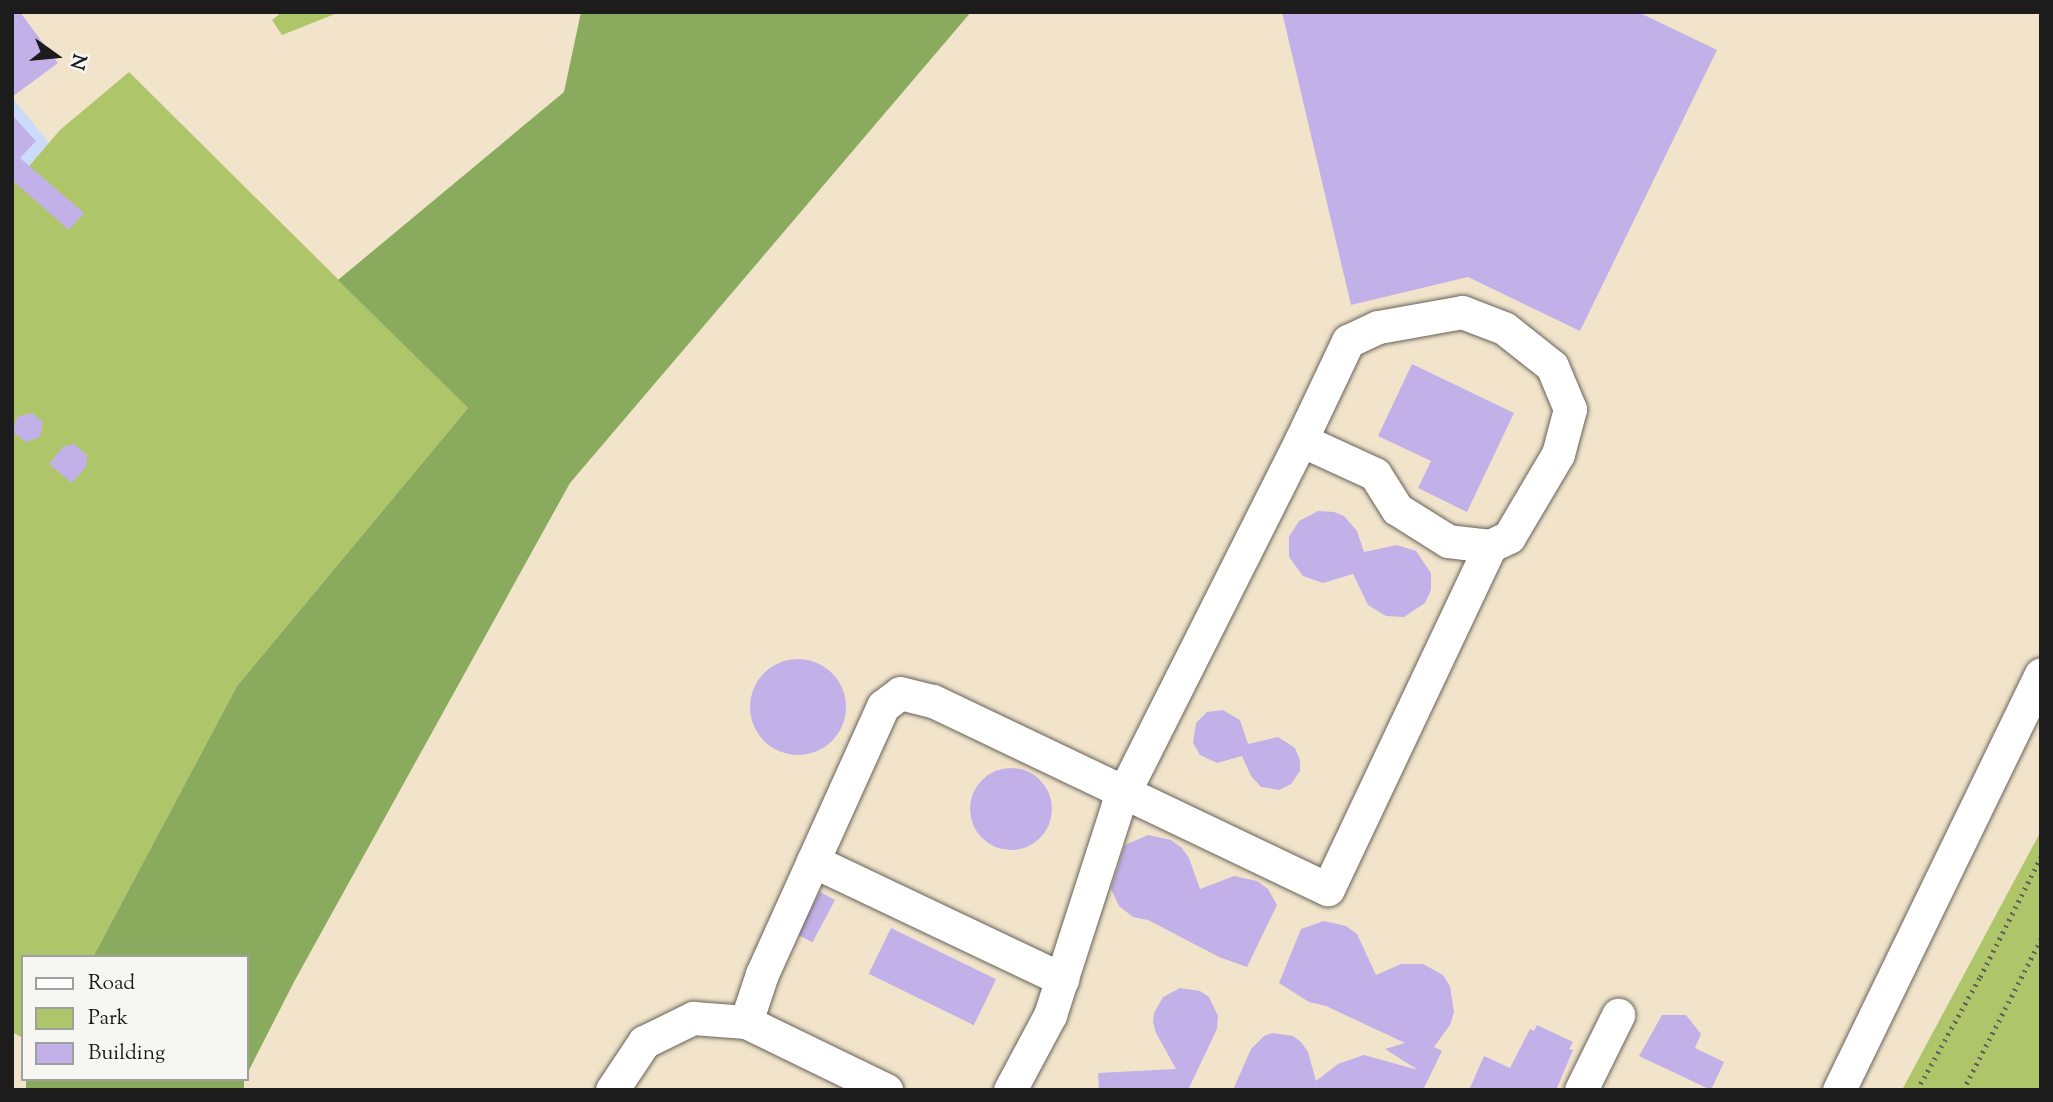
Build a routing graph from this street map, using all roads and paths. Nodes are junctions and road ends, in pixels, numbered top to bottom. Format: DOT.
graph roads {
  1 [pos="1301,440"];
  2 [pos="1490,545"];
  3 [pos="2041,674"];
  4 [pos="1124,793"];
  5 [pos="2041,857"];
  6 [pos="813,861"];
  7 [pos="2041,939"];
  8 [pos="1062,979"];
  9 [pos="1618,1015"];
  10 [pos="746,1022"];
  11 [pos="612,1090"];
  12 [pos="886,1090"];
  13 [pos="1010,1090"];
  14 [pos="1581,1090"];
  15 [pos="1839,1090"];
  16 [pos="1917,1090"];
  17 [pos="1963,1090"];
  1 -- 2 [label="lane"];
  1 -- 2 [label="lane"];
  1 -- 4 [label="lane"];
  2 -- 4 [label="lane"];
  3 -- 15 [label="lane"];
  4 -- 6 [label="lane"];
  4 -- 8 [label="lane"];
  5 -- 16 [label="path"];
  6 -- 8 [label="lane"];
  6 -- 10 [label="lane"];
  7 -- 17 [label="path"];
  8 -- 13 [label="lane"];
  9 -- 14 [label="lane"];
  10 -- 11 [label="lane"];
  10 -- 12 [label="lane"];
}
